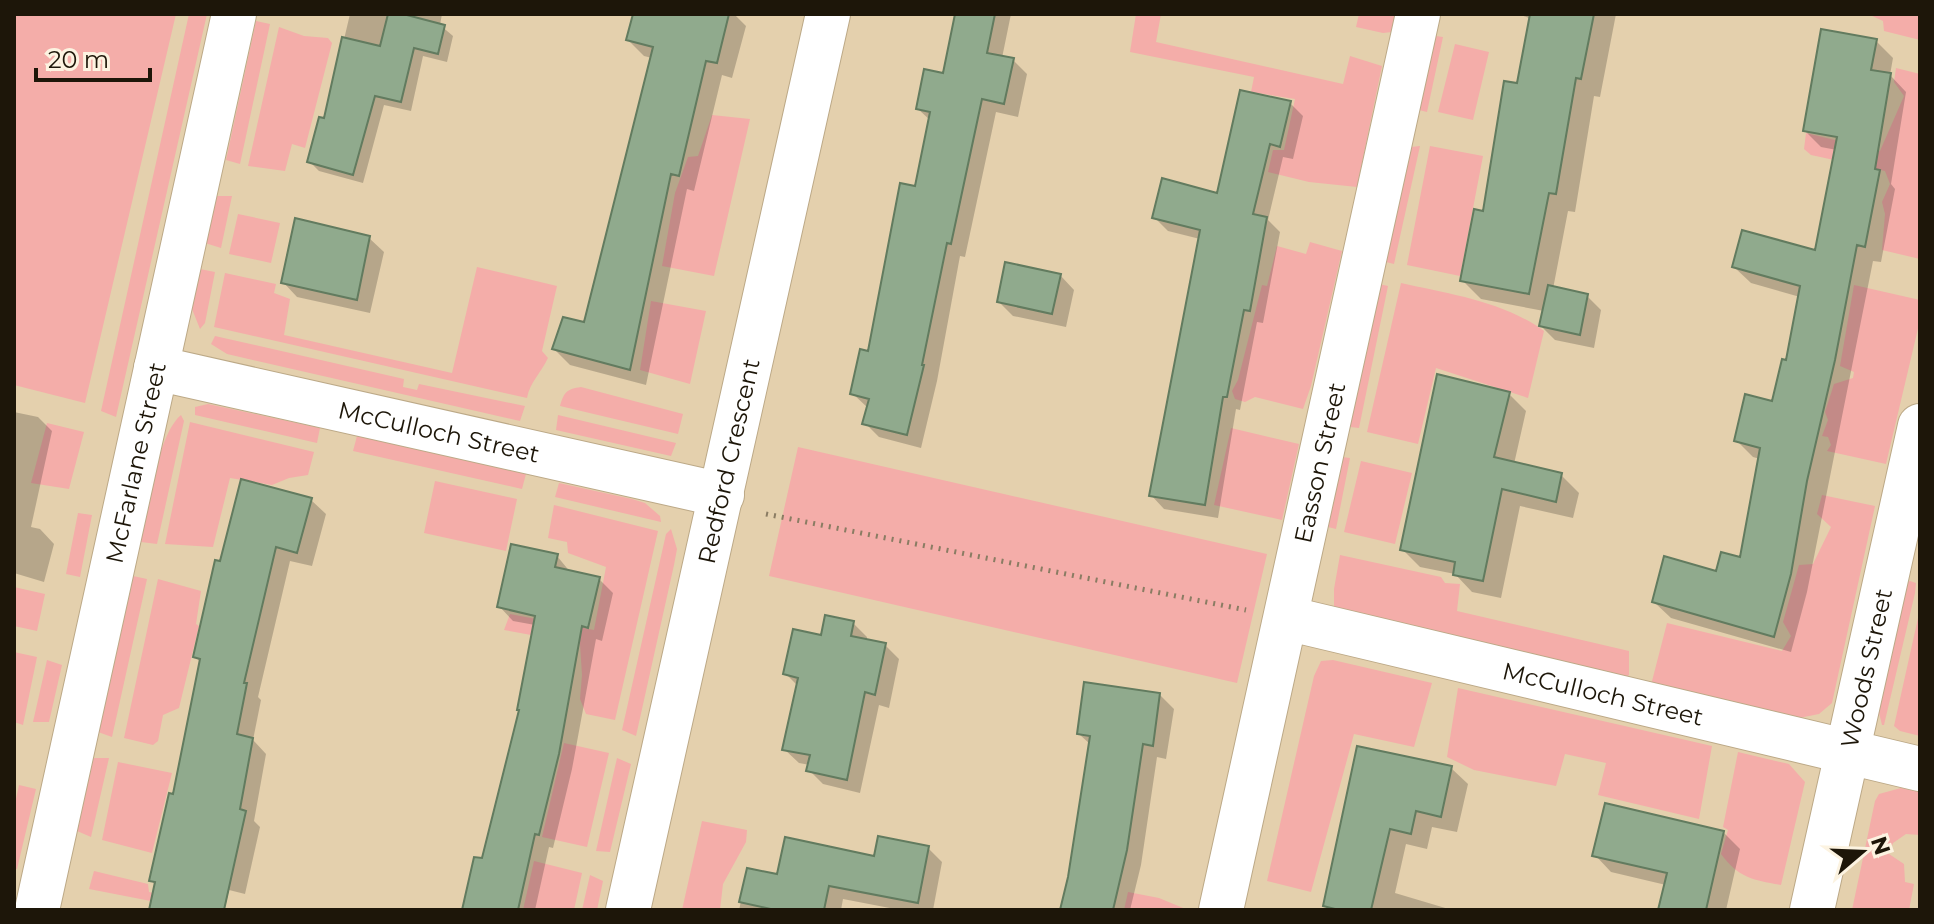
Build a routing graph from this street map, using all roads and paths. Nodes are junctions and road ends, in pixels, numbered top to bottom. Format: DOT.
graph roads {
  1 [pos="234,14"];
  2 [pos="828,14"];
  3 [pos="1418,14"];
  4 [pos="156,368"];
  5 [pos="1920,426"];
  6 [pos="722,495"];
  7 [pos="766,514"];
  8 [pos="1286,618"];
  9 [pos="1847,752"];
  10 [pos="1920,769"];
  11 [pos="37,910"];
  12 [pos="628,910"];
  13 [pos="1221,910"];
  14 [pos="1812,910"];
  1 -- 4 [label="street, McFarlane Street"];
  2 -- 6 [label="street, Redford Crescent"];
  3 -- 8 [label="street, Easson Street"];
  4 -- 6 [label="street, McCulloch Street"];
  4 -- 11 [label="street, McFarlane Street"];
  5 -- 9 [label="street, Woods Street"];
  6 -- 12 [label="street, Redford Crescent"];
  7 -- 8 [label="path"];
  8 -- 9 [label="street, McCulloch Street"];
  8 -- 13 [label="street, Easson Street"];
  9 -- 10 [label="street, McCulloch Street"];
  9 -- 14 [label="street, Woods Street"];
}
